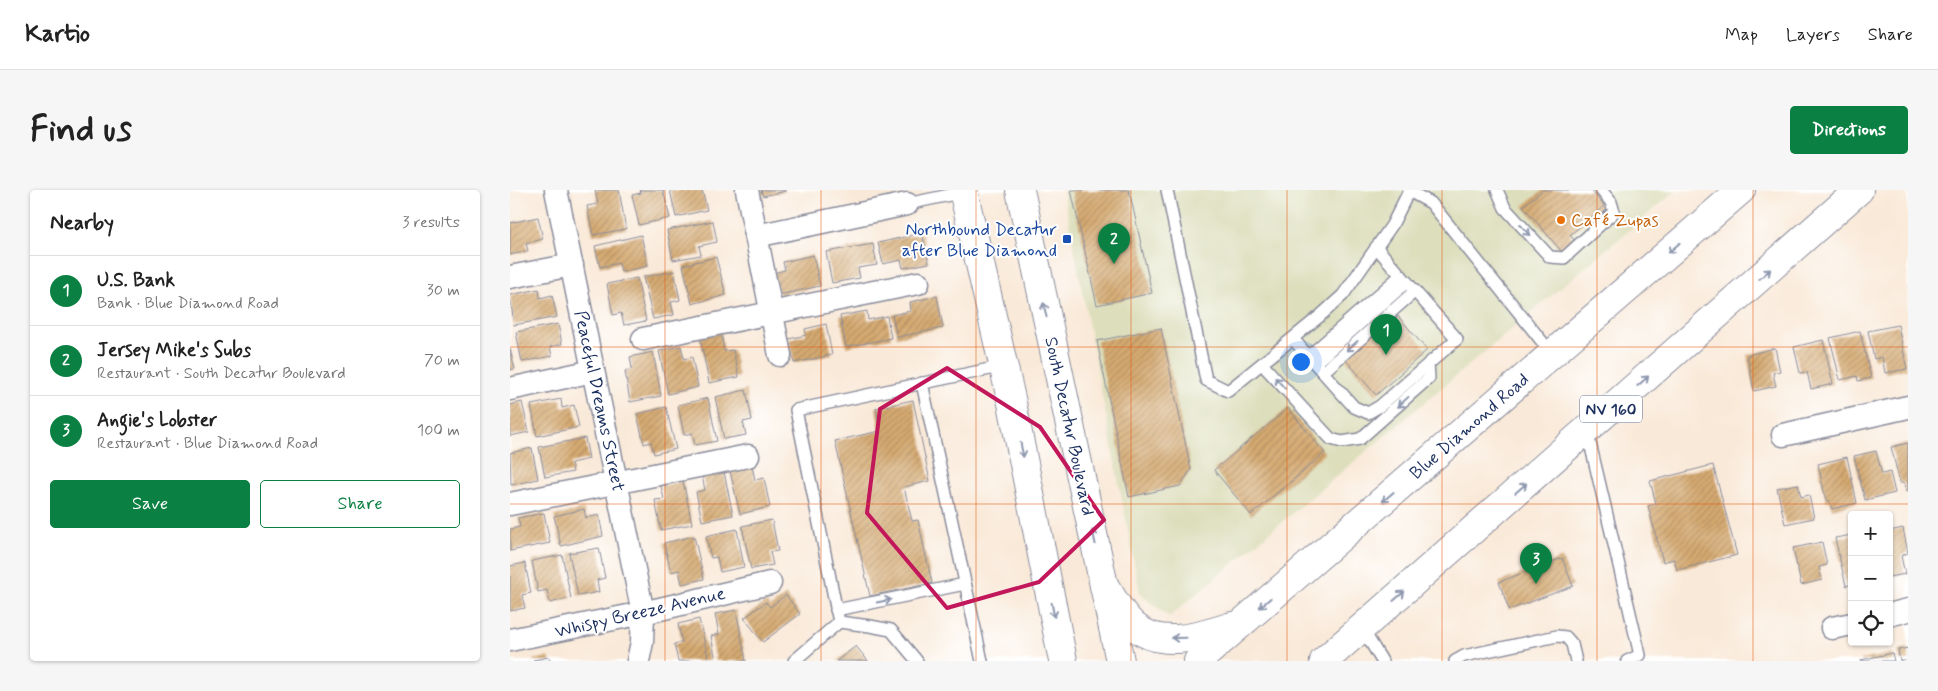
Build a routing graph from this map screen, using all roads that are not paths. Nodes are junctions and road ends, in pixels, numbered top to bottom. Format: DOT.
graph roads {
  1 [pos="556,190"];
  2 [pos="747,190"];
  3 [pos="1020,190"];
  4 [pos="1167,190"];
  5 [pos="1409,190"];
  6 [pos="1498,190"];
  7 [pos="1601,190"];
  8 [pos="1741,190"];
  9 [pos="1859,190"];
  10 [pos="963,191"];
  11 [pos="907,204"];
  12 [pos="756,236"];
  13 [pos="1376,247"];
  14 [pos="572,264"];
  15 [pos="510,277"];
  16 [pos="918,283"];
  17 [pos="1408,283"];
  18 [pos="771,313"];
  19 [pos="643,339"];
  20 [pos="1293,339"];
  21 [pos="1552,354"];
  22 [pos="780,355"];
  23 [pos="1262,364"];
  24 [pos="1316,364"];
  25 [pos="1428,364"];
  26 [pos="1004,366"];
  27 [pos="594,371"];
  28 [pos="922,383"];
  29 [pos="510,389"];
  30 [pos="1908,406"];
  31 [pos="1587,430"];
  32 [pos="1783,435"];
  33 [pos="748,456"];
  34 [pos="616,482"];
  35 [pos="510,504"];
  36 [pos="770,583"];
  37 [pos="965,584"];
  38 [pos="1104,585"];
  39 [pos="836,610"];
  40 [pos="1908,610"];
  41 [pos="643,613"];
  42 [pos="1893,613"];
  43 [pos="838,622"];
  44 [pos="1242,622"];
  45 [pos="1362,628"];
  46 [pos="510,640"];
  47 [pos="638,661"];
  48 [pos="794,661"];
  49 [pos="917,661"];
  50 [pos="982,661"];
  51 [pos="1063,661"];
  52 [pos="1120,661"];
  53 [pos="1198,661"];
  54 [pos="1324,661"];
  55 [pos="1382,661"];
  56 [pos="1455,661"];
  57 [pos="1576,661"];
  58 [pos="1627,661"];
  1 -- 14 [label="street, Peaceful Dreams Street"];
  2 -- 12 [label="street"];
  38 -- 3 [label="main road, South Decatur Boulevard, one-way"];
  4 -- 23 [label="lane"];
  5 -- 13 [label="lane"];
  5 -- 21 [label="lane"];
  6 -- 7 [label="lane, one-way"];
  8 -- 21 [label="main road, Blue Diamond Road, one-way"];
  31 -- 9 [label="main road, NV 160, one-way"];
  10 -- 11 [label="lane"];
  10 -- 26 [label="main road"];
  11 -- 12 [label="street"];
  12 -- 18 [label="street"];
  13 -- 17 [label="lane"];
  13 -- 20 [label="lane"];
  14 -- 15 [label="street"];
  14 -- 27 [label="street, Peaceful Dreams Street"];
  16 -- 18 [label="street"];
  17 -- 24 [label="lane"];
  17 -- 24 [label="lane, one-way"];
  17 -- 25 [label="lane"];
  18 -- 19 [label="street"];
  18 -- 22 [label="street"];
  20 -- 23 [label="lane"];
  20 -- 24 [label="lane"];
  21 -- 44 [label="main road, Blue Diamond Road, one-way"];
  25 -- 23 [label="lane, one-way"];
  24 -- 25 [label="lane"];
  26 -- 28 [label="lane"];
  26 -- 51 [label="main road, one-way"];
  27 -- 29 [label="street"];
  27 -- 34 [label="street, Peaceful Dreams Street"];
  28 -- 37 [label="lane"];
  28 -- 39 [label="lane"];
  30 -- 32 [label="street"];
  45 -- 31 [label="main road, NV 160, one-way"];
  31 -- 58 [label="lane"];
  33 -- 34 [label="street"];
  34 -- 35 [label="street"];
  34 -- 41 [label="street, Peaceful Dreams Street"];
  36 -- 41 [label="street, Whispy Breeze Avenue"];
  39 -- 37 [label="lane, one-way"];
  37 -- 50 [label="lane"];
  44 -- 38 [label="main road, one-way"];
  38 -- 52 [label="main road, South Decatur Boulevard"];
  39 -- 43 [label="lane"];
  40 -- 42 [label="street"];
  41 -- 46 [label="street, Whispy Breeze Avenue"];
  41 -- 47 [label="street, Peaceful Dreams Street"];
  43 -- 48 [label="lane"];
  43 -- 49 [label="lane"];
  44 -- 53 [label="main road, Blue Diamond Road"];
  45 -- 54 [label="main road, NV 160"];
  45 -- 55 [label="lane"];
  56 -- 57 [label="lane"];
}
